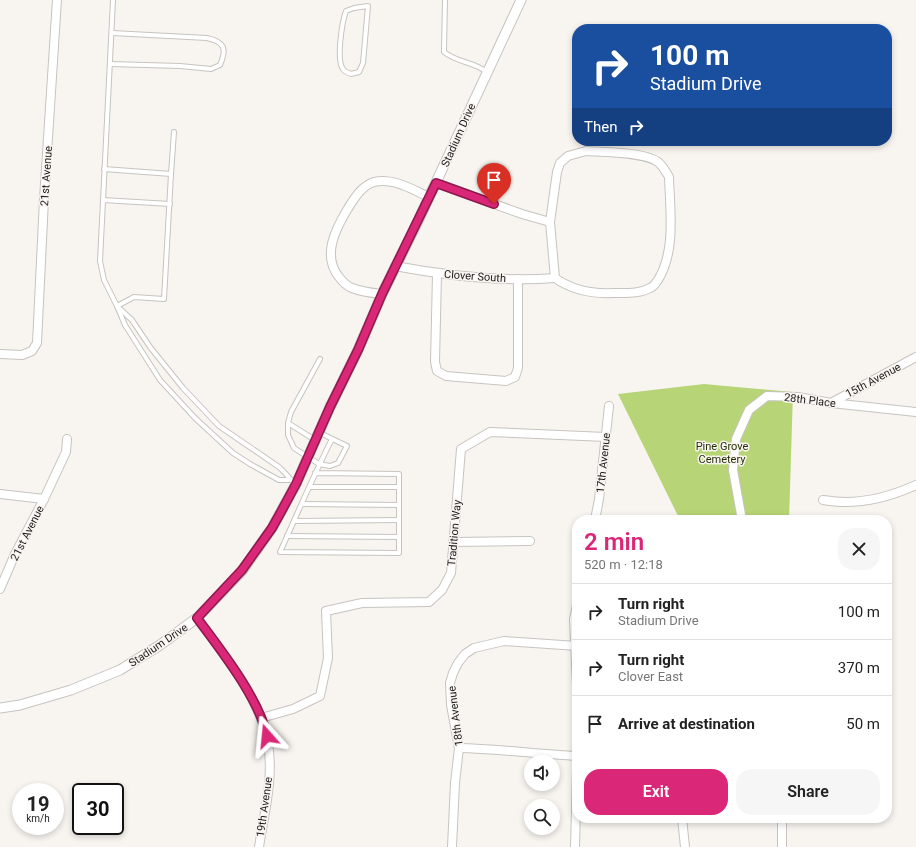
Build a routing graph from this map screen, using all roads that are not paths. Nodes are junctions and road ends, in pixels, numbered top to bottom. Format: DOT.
graph roads {
  1 [pos="57,0"];
  2 [pos="113,0"];
  3 [pos="369,0"];
  4 [pos="445,0"];
  5 [pos="521,0"];
  6 [pos="368,6"];
  7 [pos="112,33"];
  8 [pos="110,64"];
  9 [pos="487,72"];
  10 [pos="174,132"];
  11 [pos="104,169"];
  12 [pos="171,174"];
  13 [pos="436,183"];
  14 [pos="429,197"];
  15 [pos="103,200"];
  16 [pos="170,204"];
  17 [pos="550,222"];
  18 [pos="395,266"];
  19 [pos="437,274"];
  20 [pos="555,278"];
  21 [pos="518,279"];
  22 [pos="382,294"];
  23 [pos="117,306"];
  24 [pos="0,354"];
  25 [pos="916,357"];
  26 [pos="320,360"];
  27 [pos="831,403"];
  28 [pos="609,406"];
  29 [pos="916,412"];
  30 [pos="288,423"];
  31 [pos="317,436"];
  32 [pos="606,437"];
  33 [pos="67,439"];
  34 [pos="332,439"];
  35 [pos="308,458"];
  36 [pos="319,464"];
  37 [pos="315,474"];
  38 [pos="292,482"];
  39 [pos="916,485"];
  40 [pos="310,487"];
  41 [pos="399,487"];
  42 [pos="0,494"];
  43 [pos="44,499"];
  44 [pos="823,500"];
  45 [pos="302,504"];
  46 [pos="399,505"];
  47 [pos="596,515"];
  48 [pos="741,515"];
  49 [pos="399,520"];
  50 [pos="294,521"];
  51 [pos="287,536"];
  52 [pos="399,537"];
  53 [pos="530,541"];
  54 [pos="453,542"];
  55 [pos="0,589"];
  56 [pos="197,618"];
  57 [pos="572,646"];
  58 [pos="0,708"];
  59 [pos="261,718"];
  60 [pos="459,748"];
  61 [pos="572,756"];
  62 [pos="576,823"];
  63 [pos="683,823"];
  64 [pos="782,823"];
  65 [pos="259,847"];
  66 [pos="452,847"];
  67 [pos="575,847"];
  68 [pos="685,847"];
  69 [pos="782,847"];
  1 -- 24 [label="street, 21st Avenue"];
  2 -- 7 [label="lane"];
  3 -- 6 [label="lane"];
  4 -- 9 [label="lane"];
  5 -- 9 [label="street, Stadium Drive"];
  6 -- 6 [label="lane"];
  7 -- 8 [label="lane"];
  7 -- 8 [label="lane"];
  8 -- 11 [label="lane"];
  9 -- 13 [label="street, Stadium Drive"];
  10 -- 12 [label="lane"];
  11 -- 12 [label="lane"];
  11 -- 15 [label="lane"];
  12 -- 16 [label="lane"];
  13 -- 14 [label="street, Stadium Drive"];
  13 -- 17 [label="street"];
  14 -- 18 [label="street, Stadium Drive"];
  14 -- 22 [label="street"];
  15 -- 16 [label="lane"];
  15 -- 23 [label="lane"];
  16 -- 23 [label="lane"];
  17 -- 20 [label="street"];
  17 -- 20 [label="street"];
  18 -- 19 [label="street, Clover South"];
  18 -- 22 [label="street, Stadium Drive"];
  19 -- 21 [label="street, Clover South"];
  19 -- 21 [label="street"];
  20 -- 21 [label="street, Clover South"];
  22 -- 31 [label="street, Stadium Drive"];
  23 -- 38 [label="lane"];
  23 -- 38 [label="lane"];
  25 -- 27 [label="street, 15th Avenue"];
  26 -- 30 [label="lane"];
  27 -- 29 [label="street, 28th Place"];
  27 -- 48 [label="street, 28th Place"];
  28 -- 32 [label="street, 17th Avenue"];
  30 -- 31 [label="lane"];
  30 -- 35 [label="lane"];
  31 -- 34 [label="lane"];
  31 -- 35 [label="street, Stadium Drive"];
  32 -- 47 [label="street, 17th Avenue"];
  32 -- 54 [label="street, Tradition Way"];
  33 -- 43 [label="street, 21st Avenue"];
  34 -- 36 [label="lane"];
  34 -- 36 [label="lane"];
  35 -- 36 [label="lane"];
  35 -- 38 [label="street, Stadium Drive"];
  36 -- 37 [label="lane"];
  37 -- 40 [label="lane"];
  37 -- 41 [label="lane"];
  38 -- 56 [label="street, Stadium Drive"];
  39 -- 44 [label="street"];
  40 -- 41 [label="lane"];
  40 -- 45 [label="lane"];
  41 -- 46 [label="lane"];
  42 -- 43 [label="street"];
  43 -- 55 [label="street, 21st Avenue"];
  45 -- 46 [label="lane"];
  45 -- 50 [label="lane"];
  46 -- 49 [label="lane"];
  49 -- 50 [label="lane"];
  49 -- 52 [label="lane"];
  50 -- 51 [label="lane"];
  51 -- 52 [label="lane"];
  51 -- 52 [label="lane"];
  53 -- 54 [label="street"];
  54 -- 59 [label="street, Tradition Way"];
  56 -- 58 [label="street, Stadium Drive"];
  56 -- 59 [label="street, 19th Avenue"];
  57 -- 60 [label="street, 18th Avenue"];
  59 -- 65 [label="street, 19th Avenue"];
  60 -- 61 [label="street"];
  60 -- 66 [label="street, 18th Avenue"];
  62 -- 67 [label="street"];
  63 -- 68 [label="street"];
  64 -- 69 [label="street"];
}
